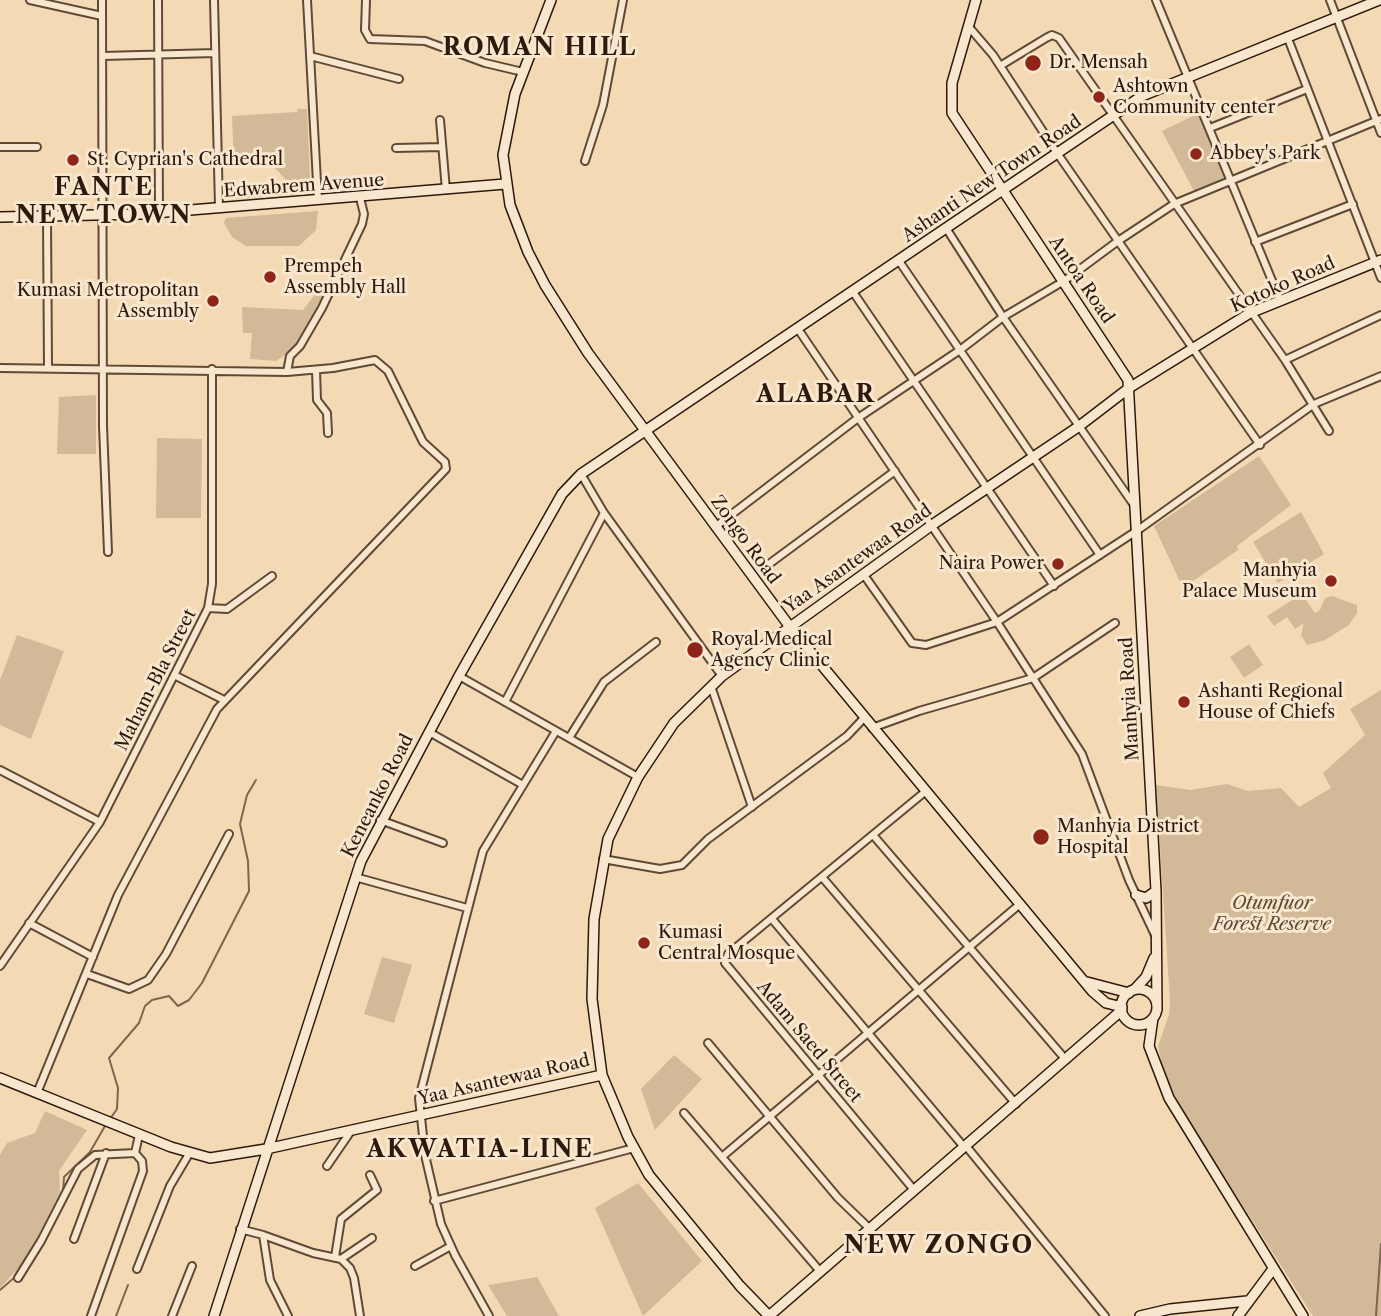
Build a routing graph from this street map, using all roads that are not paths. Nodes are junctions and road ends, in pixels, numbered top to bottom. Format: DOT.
graph roads {
  1 [pos="30,0"];
  2 [pos="102,0"];
  3 [pos="158,0"];
  4 [pos="214,0"];
  5 [pos="307,0"];
  6 [pos="366,0"];
  7 [pos="551,0"];
  8 [pos="623,0"];
  9 [pos="976,0"];
  10 [pos="1156,0"];
  11 [pos="1330,0"];
  12 [pos="1379,0"];
  13 [pos="1335,15"];
  14 [pos="102,16"];
  15 [pos="969,27"];
  16 [pos="1287,36"];
  17 [pos="215,53"];
  18 [pos="159,55"];
  19 [pos="103,56"];
  20 [pos="310,56"];
  21 [pos="1000,66"];
  22 [pos="523,72"];
  23 [pos="1188,75"];
  24 [pos="399,79"];
  25 [pos="1307,89"];
  26 [pos="1115,114"];
  27 [pos="439,120"];
  28 [pos="1378,120"];
  29 [pos="1210,128"];
  30 [pos="1381,133"];
  31 [pos="1328,141"];
  32 [pos="0,146"];
  33 [pos="37,147"];
  34 [pos="442,147"];
  35 [pos="396,148"];
  36 [pos="1057,153"];
  37 [pos="585,161"];
  38 [pos="1229,181"];
  39 [pos="505,184"];
  40 [pos="446,190"];
  41 [pos="1002,192"];
  42 [pos="360,198"];
  43 [pos="318,202"];
  44 [pos="1174,204"];
  45 [pos="1353,204"];
  46 [pos="219,207"];
  47 [pos="159,212"];
  48 [pos="104,215"];
  49 [pos="0,217"];
  50 [pos="47,217"];
  51 [pos="946,228"];
  52 [pos="1118,241"];
  53 [pos="1255,242"];
  54 [pos="899,261"];
  55 [pos="1378,261"];
  56 [pos="1381,278"];
  57 [pos="1064,281"];
  58 [pos="853,292"];
  59 [pos="1280,300"];
  60 [pos="1250,313"];
  61 [pos="1381,315"];
  62 [pos="1003,317"];
  63 [pos="798,329"];
  64 [pos="1193,347"];
  65 [pos="960,350"];
  66 [pos="1285,360"];
  67 [pos="48,367"];
  68 [pos="0,368"];
  69 [pos="104,368"];
  70 [pos="212,369"];
  71 [pos="316,370"];
  72 [pos="287,372"];
  73 [pos="1381,376"];
  74 [pos="915,380"];
  75 [pos="1129,388"];
  76 [pos="1314,404"];
  77 [pos="858,418"];
  78 [pos="1078,427"];
  79 [pos="646,430"];
  80 [pos="1329,431"];
  81 [pos="328,433"];
  82 [pos="1260,445"];
  83 [pos="1033,457"];
  84 [pos="895,471"];
  85 [pos="581,474"];
  86 [pos="988,488"];
  87 [pos="1137,509"];
  88 [pos="604,513"];
  89 [pos="932,525"];
  90 [pos="715,527"];
  91 [pos="1138,530"];
  92 [pos="108,552"];
  93 [pos="1100,555"];
  94 [pos="769,564"];
  95 [pos="864,575"];
  96 [pos="272,576"];
  97 [pos="1054,586"];
  98 [pos="208,608"];
  99 [pos="997,622"];
  100 [pos="1115,623"];
  101 [pos="790,627"];
  102 [pos="656,642"];
  103 [pos="174,675"];
  104 [pos="459,676"];
  105 [pos="722,676"];
  106 [pos="1034,678"];
  107 [pos="711,687"];
  108 [pos="223,700"];
  109 [pos="505,702"];
  110 [pos="864,718"];
  111 [pos="872,728"];
  112 [pos="429,732"];
  113 [pos="556,732"];
  114 [pos="569,738"];
  115 [pos="0,770"];
  116 [pos="638,777"];
  117 [pos="523,785"];
  118 [pos="926,791"];
  119 [pos="752,807"];
  120 [pos="380,820"];
  121 [pos="100,822"];
  122 [pos="229,834"];
  123 [pos="873,835"];
  124 [pos="443,843"];
  125 [pos="603,859"];
  126 [pos="355,877"];
  127 [pos="822,877"];
  128 [pos="1156,891"];
  129 [pos="1136,895"];
  130 [pos="1020,904"];
  131 [pos="467,908"];
  132 [pos="772,919"];
  133 [pos="29,923"];
  134 [pos="1156,937"];
  135 [pos="968,948"];
  136 [pos="1155,950"];
  137 [pos="93,957"];
  138 [pos="0,966"];
  139 [pos="87,974"];
  140 [pos="1085,982"];
  141 [pos="919,989"];
  142 [pos="1131,992"];
  143 [pos="1122,1009"];
  144 [pos="1155,1014"];
  145 [pos="1111,1022"];
  146 [pos="1130,1022"];
  147 [pos="868,1034"];
  148 [pos="708,1043"];
  149 [pos="1149,1046"];
  150 [pos="1066,1060"];
  151 [pos="819,1074"];
  152 [pos="602,1075"];
  153 [pos="0,1078"];
  154 [pos="37,1093"];
  155 [pos="1016,1104"];
  156 [pos="684,1113"];
  157 [pos="419,1115"];
  158 [pos="770,1117"];
  159 [pos="352,1129"];
  160 [pos="139,1135"];
  161 [pos="965,1147"];
  162 [pos="634,1148"];
  163 [pos="266,1149"];
  164 [pos="106,1153"];
  165 [pos="135,1153"];
  166 [pos="189,1154"];
  167 [pos="723,1156"];
  168 [pos="327,1167"];
  169 [pos="370,1175"];
  170 [pos="914,1190"];
  171 [pos="434,1201"];
  172 [pos="869,1228"];
  173 [pos="240,1230"];
  174 [pos="263,1236"];
  175 [pos="372,1238"];
  176 [pos="74,1239"];
  177 [pos="451,1246"];
  178 [pos="338,1258"];
  179 [pos="192,1266"];
  180 [pos="415,1266"];
  181 [pos="137,1269"];
  182 [pos="1273,1269"];
  183 [pos="819,1270"];
  184 [pos="18,1278"];
  185 [pos="1247,1301"];
  186 [pos="91,1316"];
  187 [pos="172,1316"];
  188 [pos="214,1316"];
  189 [pos="288,1316"];
  190 [pos="360,1316"];
  191 [pos="489,1316"];
  192 [pos="769,1316"];
  193 [pos="1105,1316"];
  194 [pos="1140,1316"];
  195 [pos="1238,1316"];
  196 [pos="1303,1316"];
  1 -- 14 [label="street"];
  2 -- 14 [label="street"];
  3 -- 18 [label="street"];
  4 -- 17 [label="street"];
  5 -- 20 [label="street"];
  6 -- 22 [label="street"];
  7 -- 22 [label="street, Zongo Road"];
  8 -- 37 [label="street"];
  9 -- 15 [label="street, Antoa Road"];
  10 -- 23 [label="street"];
  11 -- 13 [label="street"];
  12 -- 13 [label="street, Ashanti New Town Road"];
  13 -- 16 [label="street, Ashanti New Town Road"];
  13 -- 28 [label="street"];
  14 -- 19 [label="street"];
  15 -- 21 [label="street"];
  15 -- 41 [label="street, Antoa Road"];
  16 -- 23 [label="street, Ashanti New Town Road"];
  16 -- 25 [label="street"];
  17 -- 18 [label="street"];
  17 -- 46 [label="street"];
  18 -- 19 [label="street"];
  18 -- 47 [label="street"];
  19 -- 48 [label="street"];
  20 -- 24 [label="street"];
  20 -- 43 [label="street"];
  21 -- 26 [label="street"];
  21 -- 36 [label="street"];
  22 -- 39 [label="street, Zongo Road"];
  23 -- 26 [label="street, Ashanti New Town Road"];
  23 -- 29 [label="street"];
  25 -- 29 [label="street"];
  25 -- 31 [label="street"];
  26 -- 36 [label="street, Ashanti New Town Road"];
  26 -- 44 [label="street"];
  27 -- 34 [label="street"];
  28 -- 30 [label="street"];
  28 -- 31 [label="street"];
  29 -- 38 [label="street"];
  31 -- 38 [label="street"];
  31 -- 45 [label="street"];
  32 -- 33 [label="street"];
  34 -- 35 [label="street"];
  34 -- 40 [label="street"];
  36 -- 41 [label="street, Ashanti New Town Road"];
  36 -- 52 [label="street"];
  38 -- 44 [label="street"];
  38 -- 53 [label="street"];
  39 -- 40 [label="street, Edwabrem Avenue"];
  39 -- 79 [label="street, Zongo Road"];
  40 -- 42 [label="street, Edwabrem Avenue"];
  41 -- 51 [label="street, Ashanti New Town Road"];
  41 -- 57 [label="street, Antoa Road"];
  42 -- 43 [label="street, Edwabrem Avenue"];
  42 -- 72 [label="street"];
  43 -- 46 [label="street, Edwabrem Avenue"];
  44 -- 52 [label="street"];
  44 -- 60 [label="street"];
  45 -- 53 [label="street"];
  45 -- 55 [label="street"];
  46 -- 47 [label="street, Edwabrem Avenue"];
  47 -- 48 [label="street, Edwabrem Avenue"];
  48 -- 50 [label="street, Edwabrem Avenue"];
  48 -- 69 [label="street"];
  49 -- 50 [label="street, Edwabrem Avenue"];
  50 -- 67 [label="street"];
  51 -- 54 [label="street, Ashanti New Town Road"];
  51 -- 62 [label="street"];
  52 -- 57 [label="street"];
  52 -- 64 [label="street"];
  53 -- 59 [label="street"];
  54 -- 58 [label="street, Ashanti New Town Road"];
  54 -- 65 [label="street"];
  55 -- 56 [label="street"];
  55 -- 59 [label="street, Kotoko Road"];
  57 -- 62 [label="street"];
  57 -- 75 [label="street, Antoa Road"];
  58 -- 63 [label="street, Ashanti New Town Road"];
  58 -- 74 [label="street"];
  59 -- 60 [label="street, Kotoko Road"];
  60 -- 64 [label="street, Kotoko Road"];
  60 -- 66 [label="street"];
  61 -- 66 [label="street"];
  62 -- 65 [label="street"];
  62 -- 78 [label="street"];
  63 -- 77 [label="street"];
  63 -- 79 [label="street, Ashanti New Town Road"];
  64 -- 75 [label="street, Kotoko Road"];
  64 -- 82 [label="street"];
  65 -- 74 [label="street"];
  65 -- 83 [label="street"];
  66 -- 76 [label="street"];
  67 -- 68 [label="street"];
  67 -- 69 [label="street"];
  69 -- 70 [label="street"];
  69 -- 92 [label="street"];
  70 -- 72 [label="street"];
  70 -- 98 [label="street, Maham-Bla Street"];
  71 -- 72 [label="street"];
  71 -- 81 [label="street"];
  71 -- 108 [label="street"];
  73 -- 76 [label="street"];
  74 -- 77 [label="street"];
  74 -- 86 [label="street"];
  75 -- 78 [label="street, Yaa Asantewaa Road"];
  75 -- 87 [label="street, Manhyia Road"];
  76 -- 80 [label="street"];
  76 -- 82 [label="street"];
  77 -- 84 [label="street"];
  77 -- 90 [label="street"];
  78 -- 83 [label="street, Yaa Asantewaa Road"];
  78 -- 87 [label="street"];
  79 -- 85 [label="street, Keneanko Road"];
  79 -- 90 [label="street, Zongo Road"];
  82 -- 91 [label="street"];
  83 -- 86 [label="street, Yaa Asantewaa Road"];
  83 -- 93 [label="street"];
  84 -- 89 [label="street"];
  84 -- 94 [label="street"];
  85 -- 88 [label="street"];
  85 -- 104 [label="street, Keneanko Road"];
  86 -- 89 [label="street, Yaa Asantewaa Road"];
  86 -- 97 [label="street"];
  87 -- 91 [label="street, Manhyia Road"];
  88 -- 105 [label="street"];
  88 -- 109 [label="street"];
  89 -- 95 [label="street, Yaa Asantewaa Road"];
  89 -- 99 [label="street"];
  90 -- 101 [label="street, Zongo Road"];
  91 -- 93 [label="street"];
  91 -- 128 [label="street, Manhyia Road"];
  93 -- 97 [label="street"];
  95 -- 99 [label="street"];
  95 -- 101 [label="street, Yaa Asantewaa Road"];
  96 -- 98 [label="street"];
  97 -- 99 [label="street"];
  98 -- 103 [label="street, Maham-Bla Street"];
  99 -- 106 [label="street"];
  100 -- 106 [label="street"];
  101 -- 105 [label="street, Yaa Asantewaa Road"];
  101 -- 110 [label="street, Zongo Road"];
  102 -- 114 [label="street"];
  103 -- 108 [label="street"];
  103 -- 121 [label="street, Maham-Bla Street"];
  104 -- 109 [label="street"];
  104 -- 112 [label="street, Keneanko Road"];
  105 -- 107 [label="street, Yaa Asantewaa Road"];
  106 -- 111 [label="street"];
  106 -- 129 [label="street"];
  107 -- 116 [label="street, Yaa Asantewaa Road"];
  107 -- 119 [label="street"];
  108 -- 137 [label="street"];
  109 -- 113 [label="street"];
  110 -- 111 [label="street, Zongo Road"];
  110 -- 119 [label="street"];
  111 -- 118 [label="street, Zongo Road"];
  112 -- 117 [label="street"];
  112 -- 120 [label="street, Keneanko Road"];
  113 -- 114 [label="street"];
  113 -- 117 [label="street"];
  114 -- 116 [label="street"];
  115 -- 121 [label="street"];
  116 -- 125 [label="street, Yaa Asantewaa Road"];
  117 -- 131 [label="street"];
  118 -- 123 [label="street"];
  118 -- 130 [label="street, Zongo Road"];
  119 -- 125 [label="street"];
  120 -- 124 [label="street"];
  120 -- 126 [label="street, Keneanko Road"];
  121 -- 133 [label="street, Maham-Bla Street"];
  122 -- 139 [label="street"];
  123 -- 127 [label="street"];
  123 -- 135 [label="street"];
  125 -- 152 [label="street, Yaa Asantewaa Road"];
  126 -- 131 [label="street"];
  126 -- 163 [label="street, Keneanko Road"];
  127 -- 132 [label="street"];
  127 -- 141 [label="street"];
  128 -- 129 [label="street"];
  128 -- 134 [label="street, Manhyia Road"];
  129 -- 134 [label="street"];
  130 -- 135 [label="street"];
  130 -- 140 [label="street, Zongo Road"];
  131 -- 157 [label="street"];
  132 -- 147 [label="street"];
  132 -- 151 [label="street, Adam Saed Street"];
  133 -- 137 [label="street"];
  133 -- 138 [label="street, Maham-Bla Street"];
  134 -- 136 [label="street, Manhyia Road"];
  135 -- 141 [label="street"];
  135 -- 150 [label="street"];
  136 -- 142 [label="street"];
  136 -- 144 [label="street, Manhyia Road"];
  137 -- 139 [label="street"];
  139 -- 154 [label="street"];
  140 -- 142 [label="street"];
  140 -- 143 [label="street, Zongo Road"];
  141 -- 147 [label="street"];
  141 -- 155 [label="street"];
  142 -- 143 [label="street"];
  142 -- 144 [label="street"];
  143 -- 145 [label="street"];
  143 -- 146 [label="street"];
  144 -- 146 [label="street"];
  144 -- 149 [label="street, Manhyia Road"];
  145 -- 146 [label="street"];
  145 -- 150 [label="street"];
  146 -- 149 [label="street"];
  147 -- 151 [label="street"];
  147 -- 161 [label="street"];
  148 -- 158 [label="street"];
  149 -- 182 [label="street"];
  150 -- 155 [label="street"];
  151 -- 158 [label="street"];
  151 -- 170 [label="street, Adam Saed Street"];
  152 -- 157 [label="street, Yaa Asantewaa Road"];
  152 -- 162 [label="street"];
  153 -- 154 [label="street, Yaa Asantewaa Road"];
  154 -- 160 [label="street, Yaa Asantewaa Road"];
  155 -- 161 [label="street"];
  156 -- 167 [label="street"];
  157 -- 159 [label="street, Yaa Asantewaa Road"];
  157 -- 171 [label="street"];
  158 -- 167 [label="street"];
  158 -- 172 [label="street"];
  159 -- 163 [label="street, Yaa Asantewaa Road"];
  159 -- 168 [label="street"];
  160 -- 165 [label="street"];
  160 -- 166 [label="street, Yaa Asantewaa Road"];
  161 -- 170 [label="street"];
  161 -- 193 [label="street"];
  162 -- 171 [label="street"];
  162 -- 192 [label="street"];
  163 -- 166 [label="street, Yaa Asantewaa Road"];
  163 -- 173 [label="street, Keneanko Road"];
  164 -- 165 [label="street"];
  164 -- 176 [label="street"];
  164 -- 184 [label="street"];
  165 -- 186 [label="street"];
  166 -- 181 [label="street"];
  167 -- 183 [label="street"];
  169 -- 178 [label="street"];
  170 -- 172 [label="street"];
  171 -- 177 [label="street"];
  172 -- 183 [label="street"];
  173 -- 174 [label="street"];
  173 -- 188 [label="street, Keneanko Road"];
  174 -- 178 [label="street"];
  174 -- 189 [label="street"];
  175 -- 178 [label="street"];
  177 -- 180 [label="street"];
  177 -- 191 [label="street"];
  178 -- 190 [label="street"];
  179 -- 187 [label="street"];
  182 -- 185 [label="street"];
  182 -- 196 [label="street"];
  183 -- 192 [label="street"];
  185 -- 194 [label="street"];
  185 -- 195 [label="street"];
}
